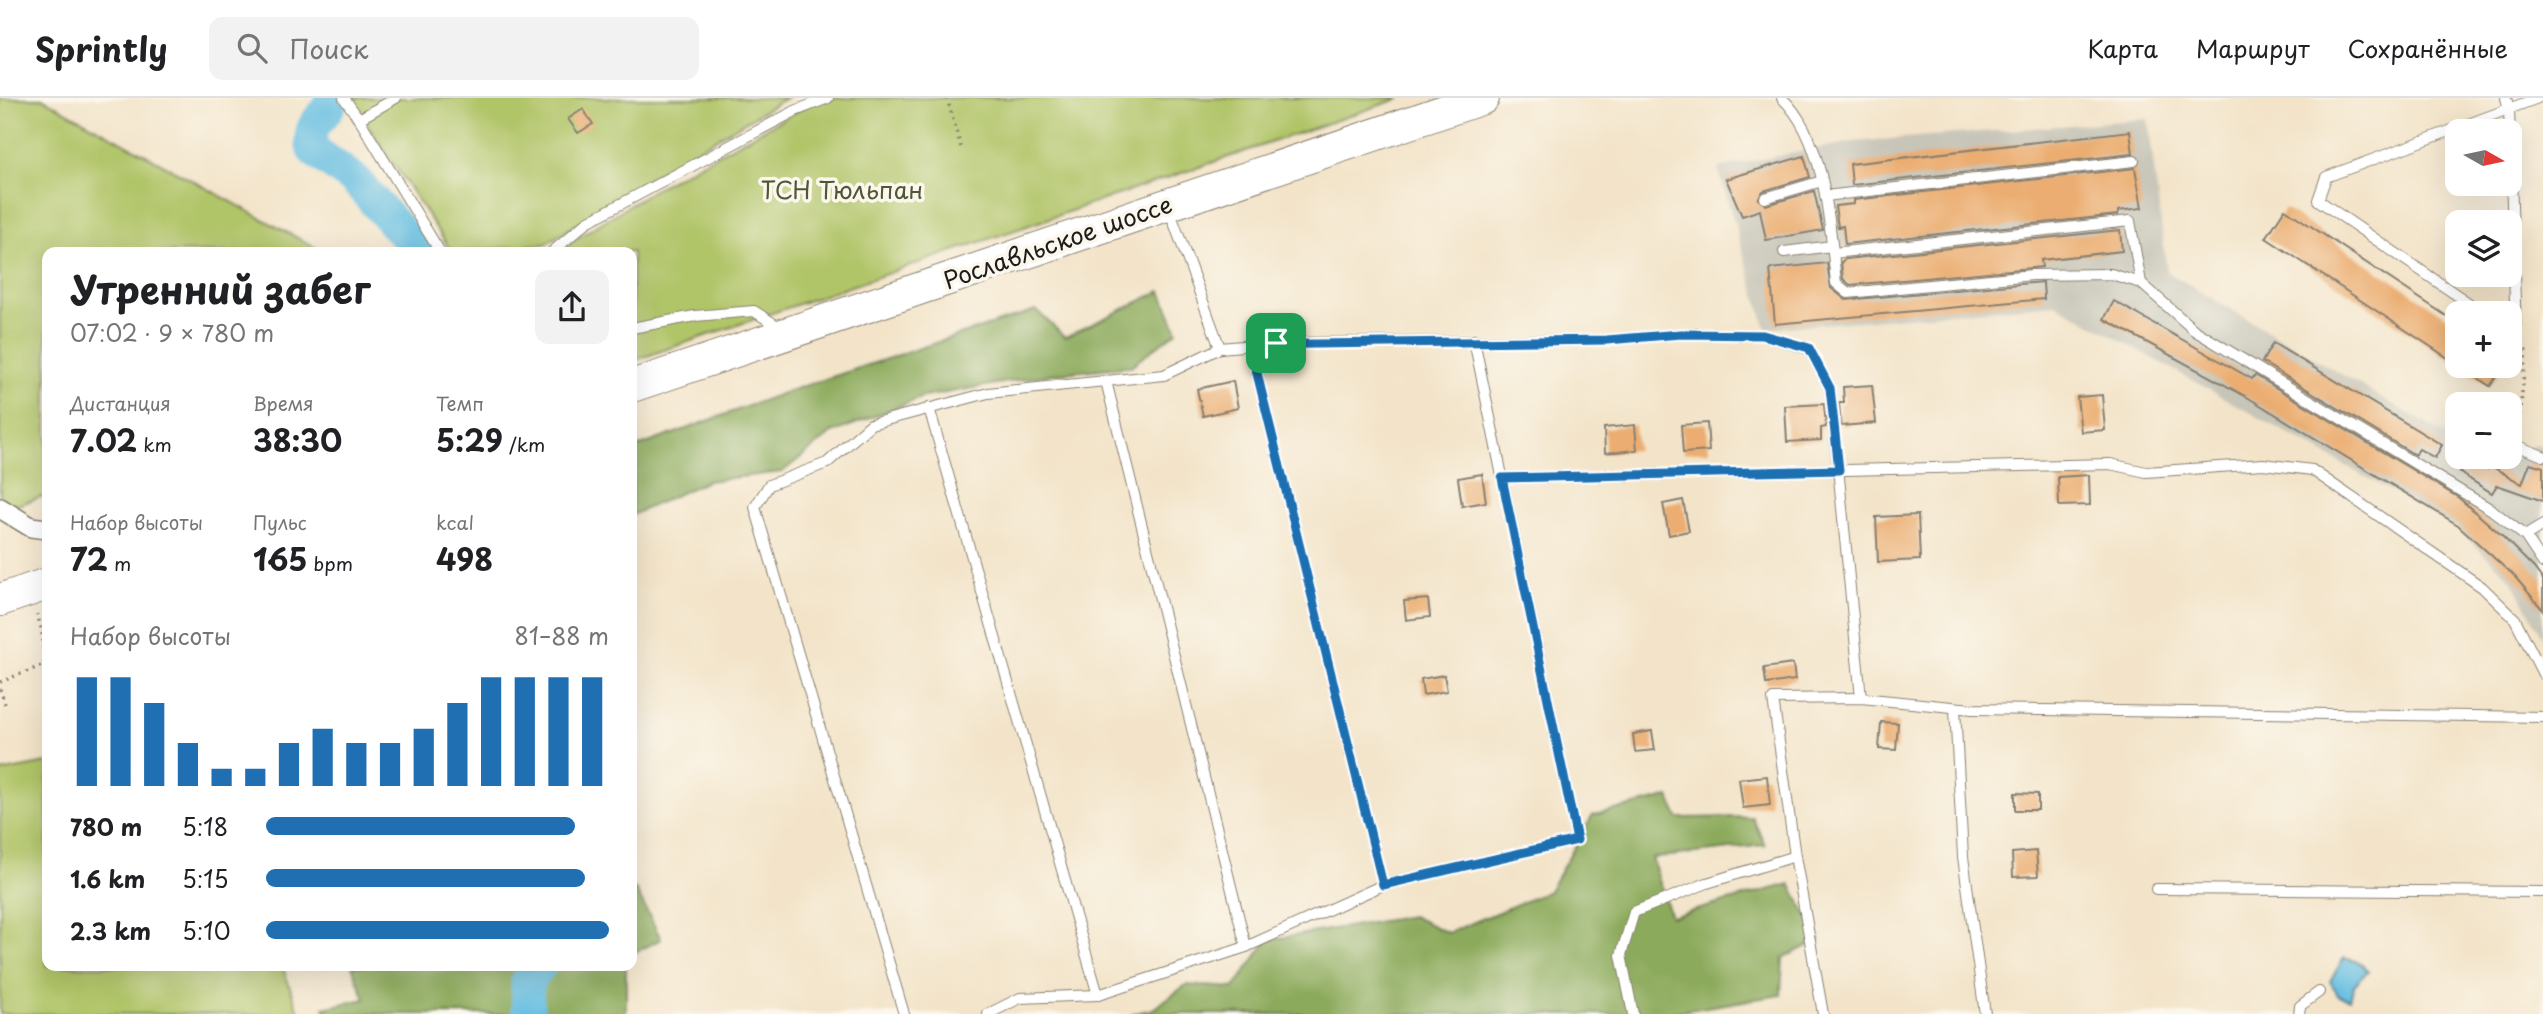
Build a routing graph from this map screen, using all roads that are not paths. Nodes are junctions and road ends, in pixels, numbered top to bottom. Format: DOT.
graph roads {
  1 [pos="344,98"];
  2 [pos="396,98"];
  3 [pos="828,98"];
  4 [pos="1483,98"];
  5 [pos="1782,98"];
  6 [pos="2538,98"];
  7 [pos="2508,103"];
  8 [pos="359,119"];
  9 [pos="2134,161"];
  10 [pos="1822,181"];
  11 [pos="1825,196"];
  12 [pos="1765,198"];
  13 [pos="1168,206"];
  14 [pos="437,247"];
  15 [pos="558,247"];
  16 [pos="1832,250"];
  17 [pos="1784,252"];
  18 [pos="2141,283"];
  19 [pos="2465,301"];
  20 [pos="2512,301"];
  21 [pos="637,327"];
  22 [pos="789,333"];
  23 [pos="1474,340"];
  24 [pos="1250,345"];
  25 [pos="1220,348"];
  26 [pos="1106,381"];
  27 [pos="637,384"];
  28 [pos="929,408"];
  29 [pos="2522,448"];
  30 [pos="2543,456"];
  31 [pos="1839,470"];
  32 [pos="1502,478"];
  33 [pos="0,508"];
  34 [pos="2543,525"];
  35 [pos="42,528"];
  36 [pos="2525,536"];
  37 [pos="2543,563"];
  38 [pos="42,586"];
  39 [pos="3,599"];
  40 [pos="2543,674"];
  41 [pos="1861,698"];
  42 [pos="1955,708"];
  43 [pos="2543,717"];
  44 [pos="1795,856"];
  45 [pos="1383,885"];
  46 [pos="2156,889"];
  47 [pos="2543,892"];
  48 [pos="1246,947"];
  49 [pos="2319,992"];
  50 [pos="1098,995"];
  51 [pos="904,1014"];
  52 [pos="988,1014"];
  53 [pos="1633,1014"];
  54 [pos="1822,1014"];
  55 [pos="1985,1014"];
  56 [pos="2299,1014"];
  1 -- 8 [label="lane"];
  2 -- 8 [label="lane"];
  3 -- 15 [label="lane"];
  4 -- 13 [label="main road, Рославльское шоссе"];
  5 -- 10 [label="lane"];
  6 -- 7 [label="lane"];
  7 -- 19 [label="lane"];
  7 -- 20 [label="lane"];
  8 -- 14 [label="lane"];
  9 -- 11 [label="lane"];
  10 -- 11 [label="lane"];
  10 -- 12 [label="lane"];
  11 -- 16 [label="lane"];
  13 -- 22 [label="main road, Рославльское шоссе"];
  13 -- 25 [label="lane"];
  16 -- 17 [label="lane"];
  16 -- 18 [label="lane"];
  16 -- 18 [label="lane"];
  18 -- 36 [label="lane"];
  21 -- 22 [label="lane"];
  22 -- 27 [label="main road, Рославльское шоссе"];
  23 -- 24 [label="lane"];
  23 -- 31 [label="lane"];
  23 -- 32 [label="lane"];
  24 -- 25 [label="lane"];
  24 -- 45 [label="lane"];
  25 -- 26 [label="lane"];
  26 -- 28 [label="lane"];
  26 -- 48 [label="lane"];
  28 -- 50 [label="lane"];
  28 -- 51 [label="lane"];
  29 -- 30 [label="lane"];
  31 -- 32 [label="lane"];
  31 -- 40 [label="lane"];
  31 -- 41 [label="lane"];
  32 -- 45 [label="lane"];
  33 -- 35 [label="street"];
  34 -- 36 [label="lane"];
  36 -- 37 [label="lane"];
  38 -- 39 [label="main road"];
  41 -- 42 [label="lane"];
  41 -- 44 [label="lane"];
  42 -- 43 [label="lane"];
  42 -- 55 [label="lane"];
  44 -- 53 [label="lane"];
  44 -- 54 [label="lane"];
  45 -- 48 [label="lane"];
  46 -- 47 [label="lane"];
  48 -- 50 [label="lane"];
  49 -- 56 [label="lane"];
  50 -- 52 [label="lane"];
}
